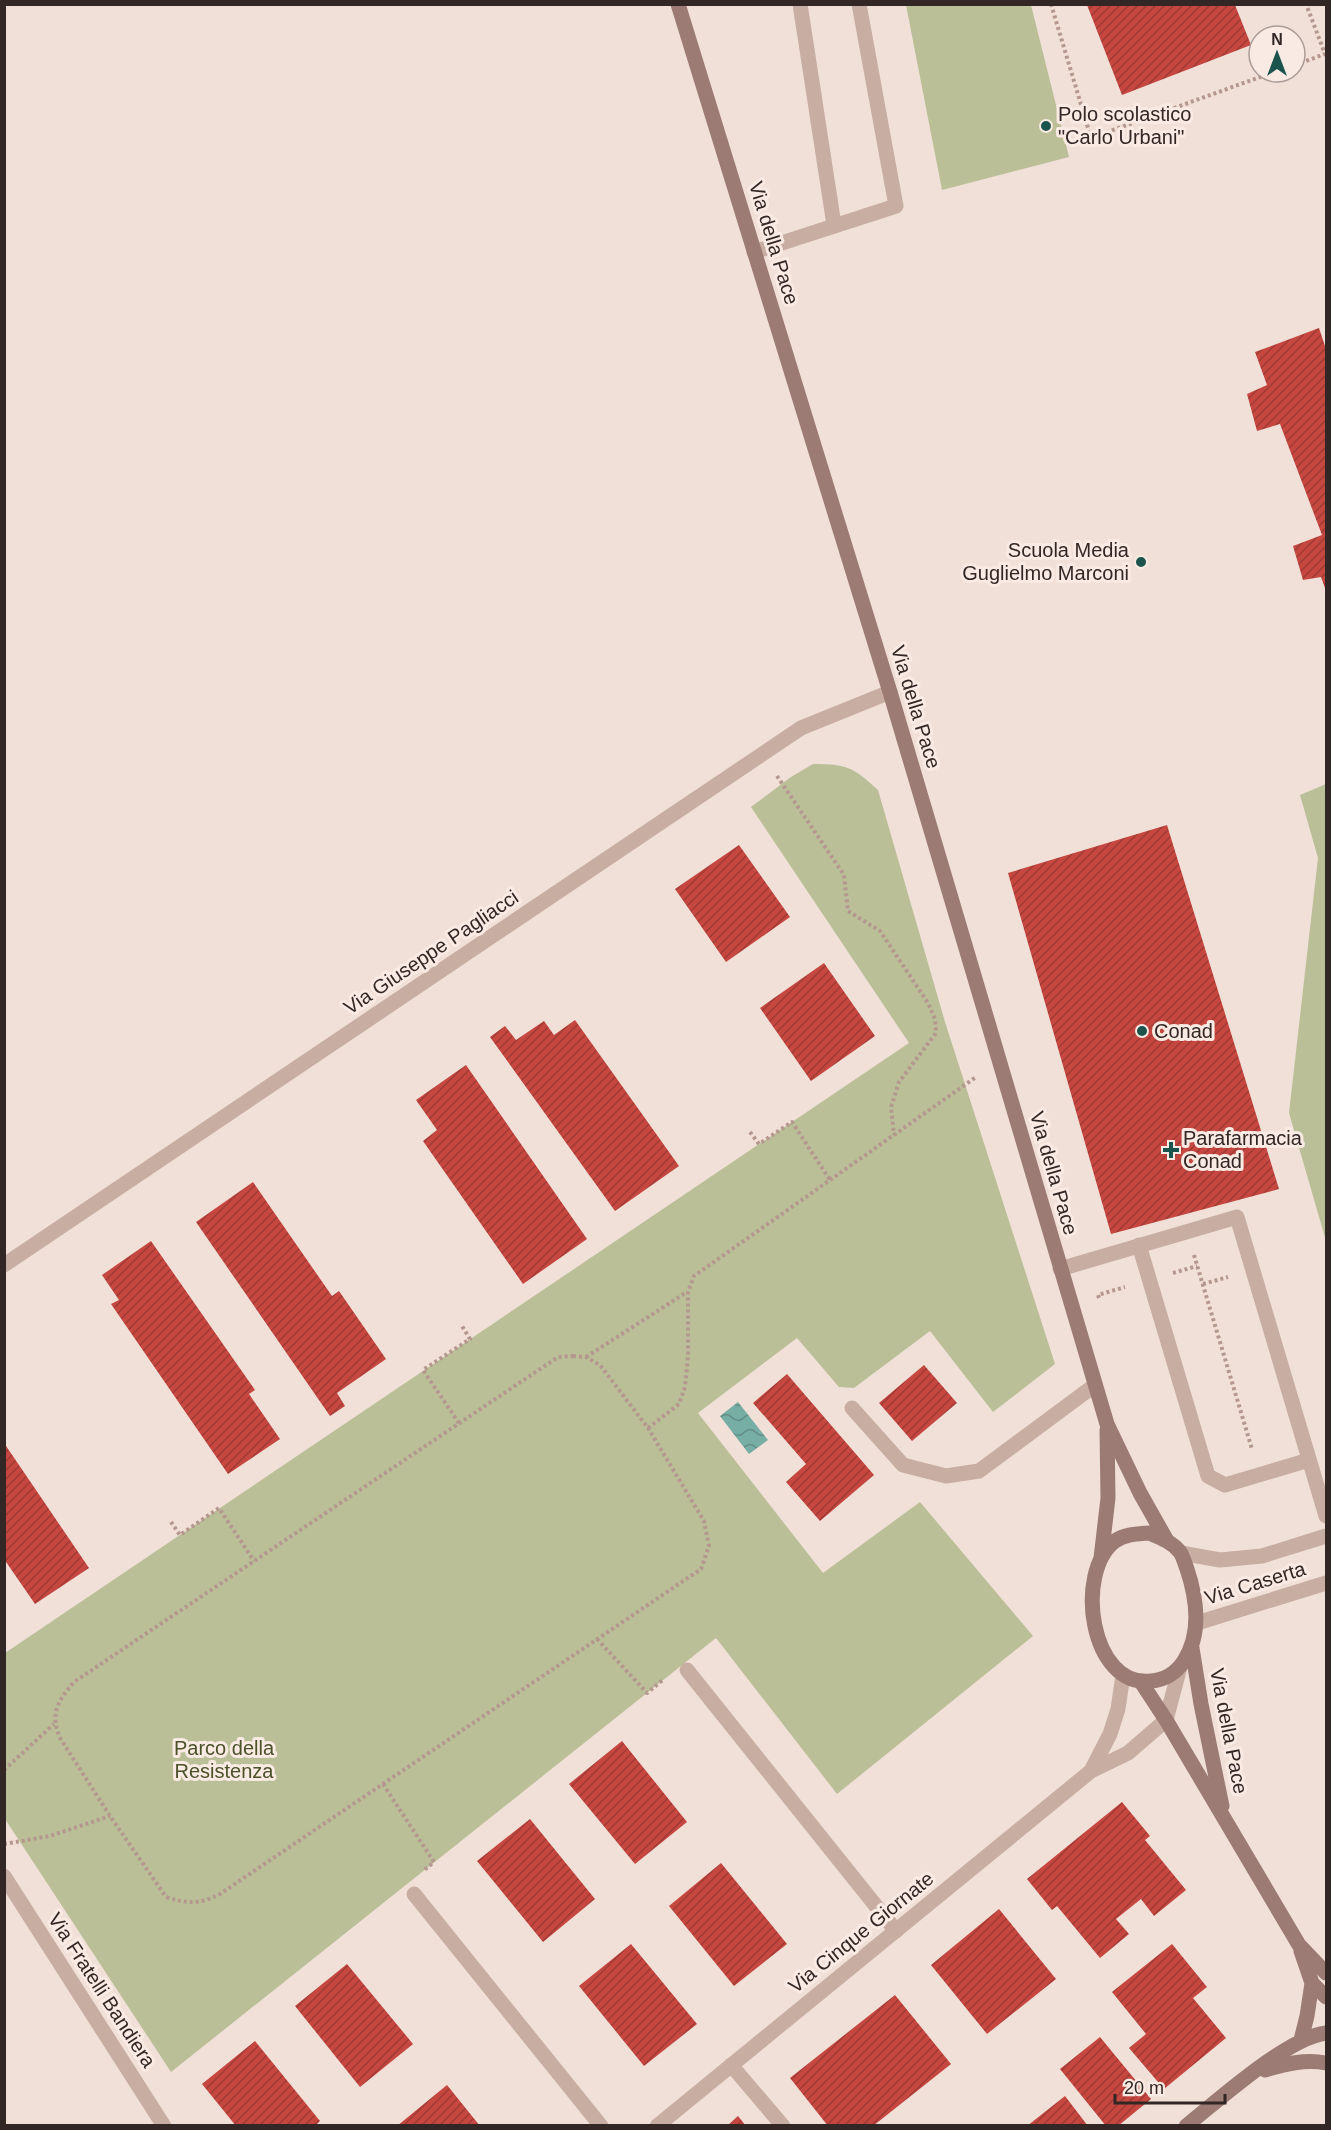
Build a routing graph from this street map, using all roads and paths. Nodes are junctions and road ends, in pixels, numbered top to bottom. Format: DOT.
graph roads {
  1 [pos="678,4"];
  2 [pos="800,4"];
  3 [pos="860,4"];
  4 [pos="1051,4"];
  5 [pos="1306,4"];
  6 [pos="1307,60"];
  7 [pos="1247,82"];
  8 [pos="834,225"];
  9 [pos="754,252"];
  10 [pos="890,692"];
  11 [pos="761,754"];
  12 [pos="999,1061"];
  13 [pos="750,1132"];
  14 [pos="894,1135"];
  15 [pos="830,1180"];
  16 [pos="1187,1232"];
  17 [pos="1139,1245"];
  18 [pos="4,1265"];
  19 [pos="1060,1269"];
  20 [pos="688,1292"];
  21 [pos="462,1326"];
  22 [pos="586,1357"];
  23 [pos="1095,1385"];
  24 [pos="852,1408"];
  25 [pos="459,1423"];
  26 [pos="1107,1424"];
  27 [pos="648,1428"];
  28 [pos="1309,1460"];
  29 [pos="1260,1474"];
  30 [pos="1326,1516"];
  31 [pos="171,1522"];
  32 [pos="1326,1536"];
  33 [pos="1166,1539"];
  34 [pos="1181,1553"];
  35 [pos="1101,1558"];
  36 [pos="254,1561"];
  37 [pos="1326,1584"];
  38 [pos="1197,1623"];
  39 [pos="597,1639"];
  40 [pos="1192,1648"];
  41 [pos="1180,1667"];
  42 [pos="687,1670"];
  43 [pos="1123,1675"];
  44 [pos="1142,1682"];
  45 [pos="1166,1720"];
  46 [pos="54,1724"];
  47 [pos="4,1770"];
  48 [pos="1091,1771"];
  49 [pos="383,1784"];
  50 [pos="110,1816"];
  51 [pos="1226,1821"];
  52 [pos="4,1844"];
  53 [pos="4,1876"];
  54 [pos="414,1894"];
  55 [pos="896,1931"];
  56 [pos="1299,1945"];
  57 [pos="1326,1972"];
  58 [pos="1312,1983"];
  59 [pos="1326,1997"];
  60 [pos="1326,2033"];
  61 [pos="1301,2040"];
  62 [pos="1326,2063"];
  63 [pos="731,2065"];
  64 [pos="1253,2073"];
  65 [pos="164,2126"];
  66 [pos="601,2126"];
  67 [pos="657,2126"];
  68 [pos="783,2126"];
  69 [pos="1186,2126"];
  1 -- 9 [label="street, Via della Pace"];
  2 -- 8 [label="street"];
  3 -- 8 [label="street"];
  4 -- 7 [label="path"];
  5 -- 6 [label="path"];
  8 -- 9 [label="street"];
  9 -- 10 [label="street, Via della Pace"];
  10 -- 11 [label="street, Via Giuseppe Pagliacci"];
  10 -- 12 [label="street, Via della Pace"];
  11 -- 14 [label="path"];
  11 -- 18 [label="street, Via Giuseppe Pagliacci"];
  12 -- 14 [label="path"];
  12 -- 19 [label="street, Via della Pace"];
  13 -- 15 [label="path"];
  14 -- 15 [label="path"];
  15 -- 20 [label="path"];
  16 -- 17 [label="street"];
  16 -- 28 [label="street"];
  16 -- 29 [label="path"];
  17 -- 19 [label="street"];
  17 -- 29 [label="street"];
  19 -- 23 [label="street, Via della Pace"];
  20 -- 22 [label="path"];
  20 -- 27 [label="path"];
  21 -- 25 [label="path"];
  22 -- 25 [label="path"];
  22 -- 27 [label="path"];
  23 -- 24 [label="street"];
  23 -- 26 [label="street, Via della Pace"];
  25 -- 36 [label="path"];
  26 -- 33 [label="street, Via della Pace"];
  26 -- 35 [label="street, Via della Pace"];
  27 -- 39 [label="path"];
  28 -- 29 [label="street"];
  28 -- 30 [label="street"];
  31 -- 36 [label="path"];
  32 -- 34 [label="street, Via Caserta"];
  33 -- 34 [label="street"];
  33 -- 35 [label="street"];
  34 -- 38 [label="street"];
  35 -- 43 [label="street"];
  36 -- 46 [label="path"];
  37 -- 38 [label="street, Via Caserta"];
  38 -- 40 [label="street"];
  39 -- 42 [label="path"];
  39 -- 49 [label="path"];
  40 -- 41 [label="street"];
  40 -- 51 [label="street, Via della Pace"];
  41 -- 44 [label="street"];
  41 -- 45 [label="street"];
  42 -- 55 [label="street"];
  43 -- 44 [label="street"];
  43 -- 48 [label="street, Via Cinque Giornate"];
  44 -- 45 [label="street, Via della Pace"];
  45 -- 48 [label="street, Via Cinque Giornate"];
  45 -- 51 [label="street, Via della Pace"];
  46 -- 47 [label="path"];
  46 -- 50 [label="path"];
  48 -- 55 [label="street, Via Cinque Giornate"];
  49 -- 50 [label="path"];
  49 -- 54 [label="path"];
  50 -- 52 [label="path"];
  51 -- 56 [label="street, Via della Pace"];
  53 -- 65 [label="street, Via Fratelli Bandiera"];
  54 -- 66 [label="street"];
  55 -- 63 [label="street, Via Cinque Giornate"];
  56 -- 57 [label="street, Via della Pace"];
  56 -- 58 [label="street, Via della Pace"];
  58 -- 59 [label="street, Via della Pace"];
  58 -- 61 [label="street"];
  60 -- 61 [label="street"];
  61 -- 64 [label="street"];
  62 -- 64 [label="street"];
  63 -- 67 [label="street, Via Cinque Giornate"];
  63 -- 68 [label="street"];
  64 -- 69 [label="street"];
}
